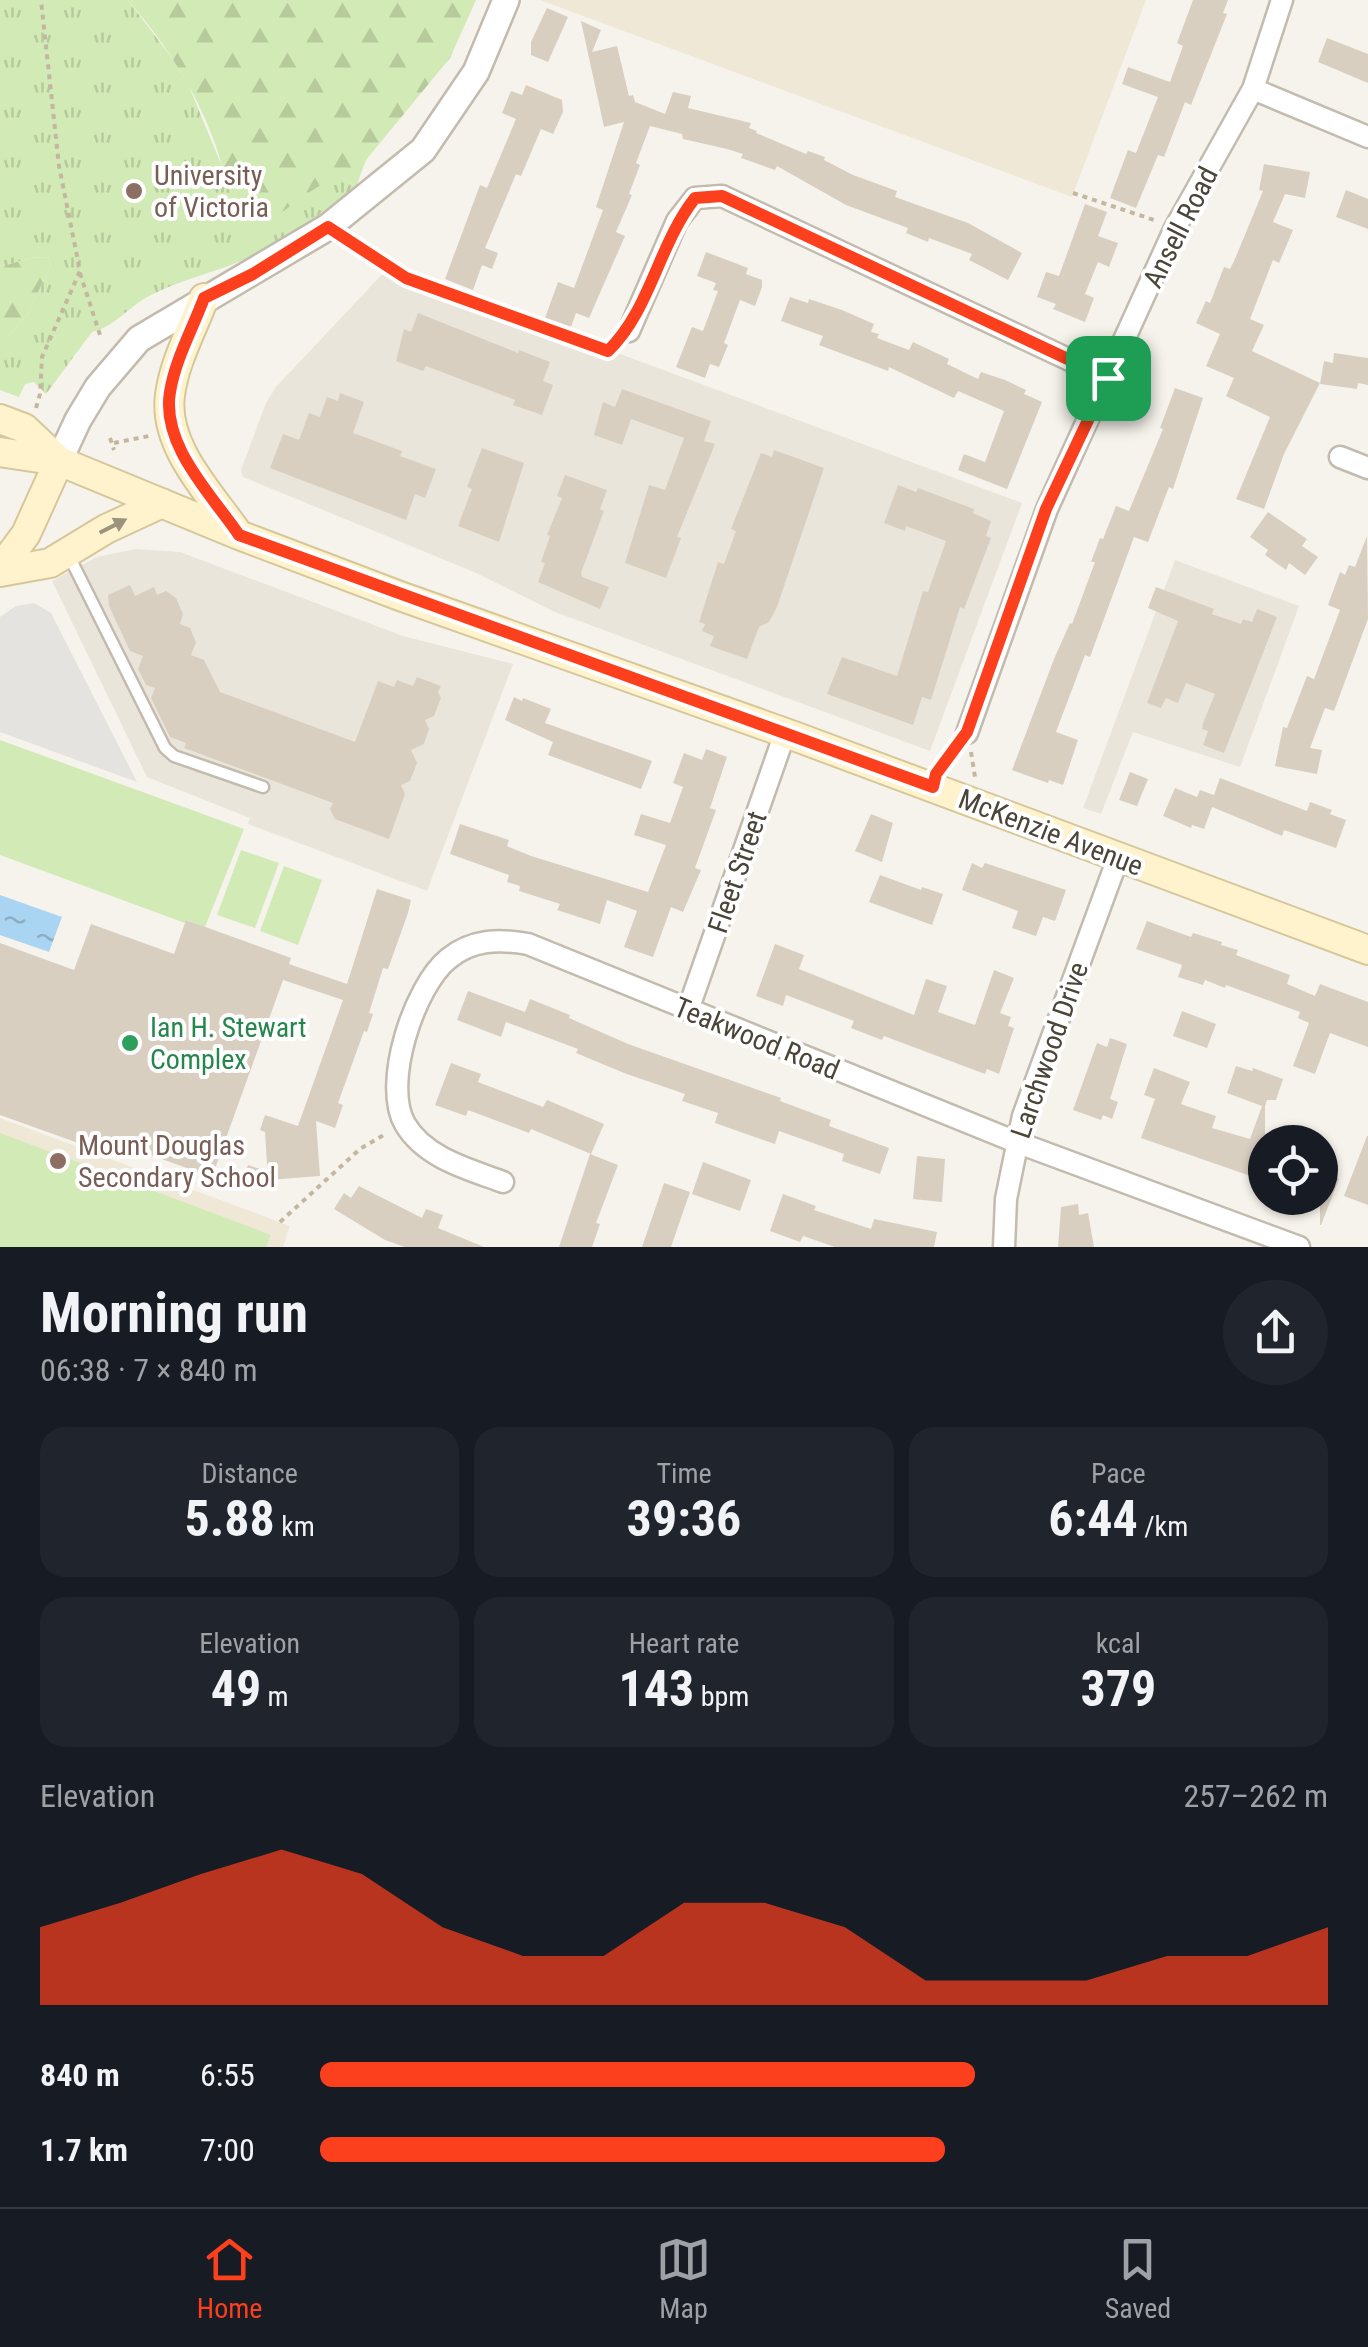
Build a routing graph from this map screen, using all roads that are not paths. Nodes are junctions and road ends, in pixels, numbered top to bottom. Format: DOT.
graph roads {
  1 [pos="506,0"];
  2 [pos="1282,0"];
  3 [pos="1253,89"];
  4 [pos="1368,137"];
  5 [pos="204,298"];
  6 [pos="629,330"];
  7 [pos="1108,378"];
  8 [pos="0,419"];
  9 [pos="0,452"];
  10 [pos="1340,458"];
  11 [pos="60,461"];
  12 [pos="1368,468"];
  13 [pos="162,503"];
  14 [pos="239,535"];
  15 [pos="68,553"];
  16 [pos="0,570"];
  17 [pos="967,732"];
  18 [pos="785,733"];
  19 [pos="264,788"];
  20 [pos="1118,858"];
  21 [pos="1368,950"];
  22 [pos="688,1010"];
  23 [pos="1016,1142"];
  24 [pos="503,1182"];
  25 [pos="1004,1247"];
  26 [pos="1299,1247"];
  1 -- 5 [label="street"];
  2 -- 3 [label="street, Ansell Road"];
  3 -- 4 [label="street"];
  3 -- 7 [label="street, Ansell Road"];
  5 -- 11 [label="street"];
  5 -- 14 [label="main road"];
  6 -- 7 [label="street"];
  7 -- 17 [label="street, Ansell Road"];
  8 -- 11 [label="main road, McKenzie Avenue"];
  9 -- 11 [label="main road, McKenzie Avenue"];
  10 -- 12 [label="street"];
  11 -- 13 [label="main road, McKenzie Avenue"];
  11 -- 16 [label="main road"];
  13 -- 14 [label="main road, McKenzie Avenue"];
  15 -- 13 [label="main road, one-way"];
  14 -- 18 [label="main road, McKenzie Avenue"];
  15 -- 16 [label="main road"];
  15 -- 19 [label="lane"];
  18 -- 20 [label="main road, McKenzie Avenue"];
  18 -- 22 [label="street, Fleet Street"];
  20 -- 21 [label="main road, McKenzie Avenue"];
  20 -- 23 [label="street, Larchwood Drive"];
  22 -- 23 [label="street, Teakwood Road"];
  22 -- 24 [label="street, Teakwood Road"];
  23 -- 25 [label="street, Larchwood Drive"];
  23 -- 26 [label="street, Teakwood Road"];
}
